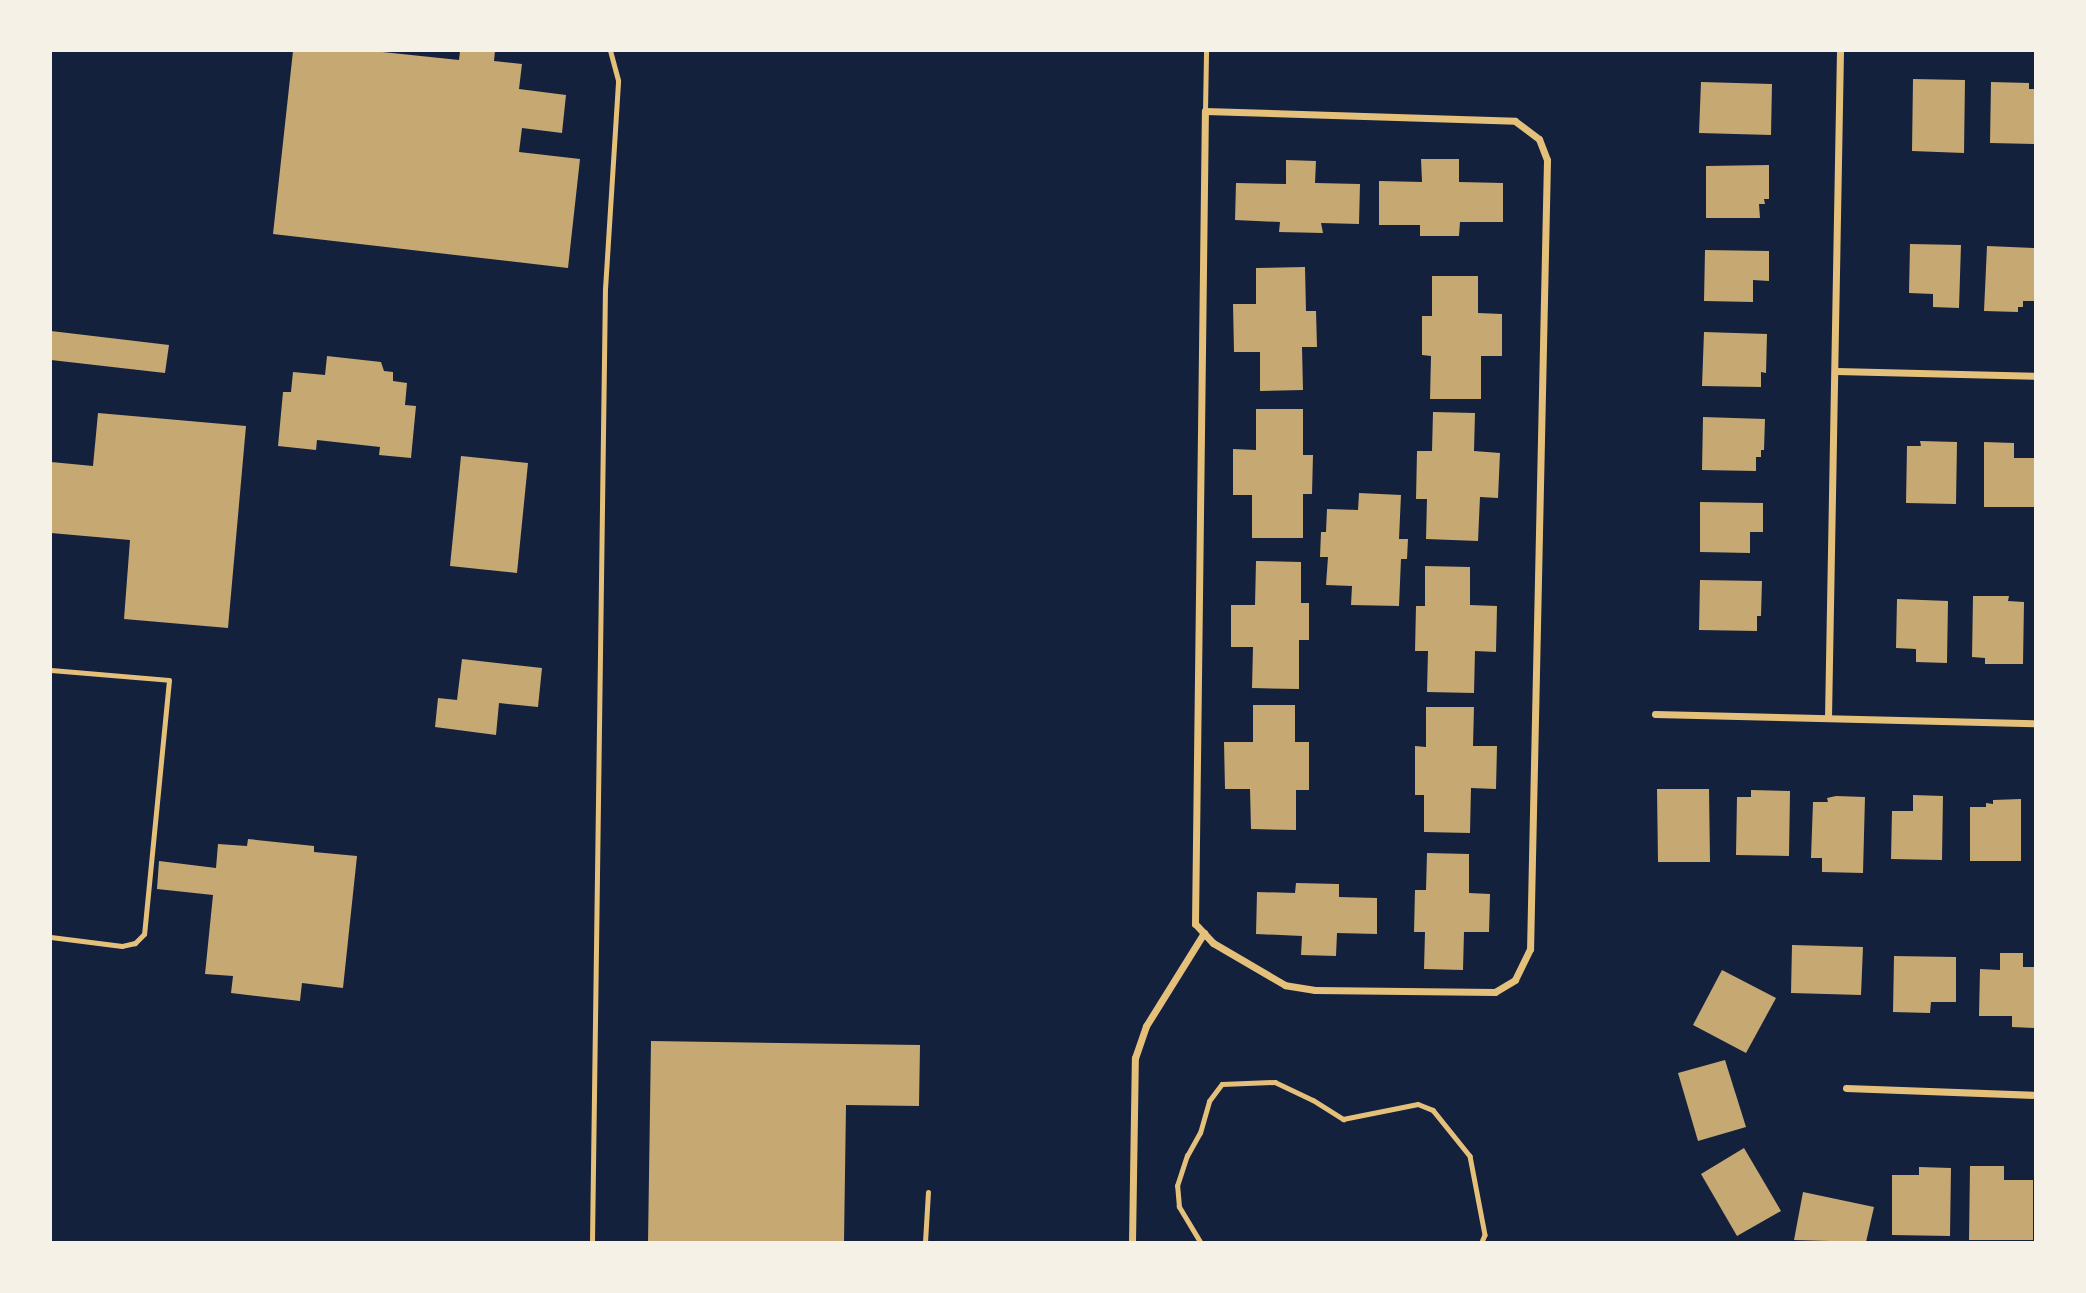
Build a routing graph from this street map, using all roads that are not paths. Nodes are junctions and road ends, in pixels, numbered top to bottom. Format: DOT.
graph roads {
  1 [pos="610,51"];
  2 [pos="1206,51"];
  3 [pos="1840,51"];
  4 [pos="1205,111"];
  5 [pos="1836,371"];
  6 [pos="2035,376"];
  7 [pos="51,670"];
  8 [pos="1655,714"];
  9 [pos="1828,718"];
  10 [pos="2035,723"];
  11 [pos="1204,933"];
  12 [pos="51,937"];
  13 [pos="1846,1088"];
  14 [pos="2035,1095"];
  15 [pos="928,1192"];
  16 [pos="592,1242"];
  17 [pos="925,1242"];
  18 [pos="1132,1242"];
  1 -- 16 [label="lane"];
  2 -- 4 [label="lane"];
  3 -- 5 [label="street"];
  4 -- 11 [label="street"];
  4 -- 11 [label="street"];
  5 -- 6 [label="street"];
  5 -- 9 [label="street"];
  7 -- 12 [label="lane"];
  8 -- 9 [label="street"];
  9 -- 10 [label="street"];
  11 -- 18 [label="street"];
  13 -- 14 [label="street"];
  15 -- 17 [label="lane"];
}
